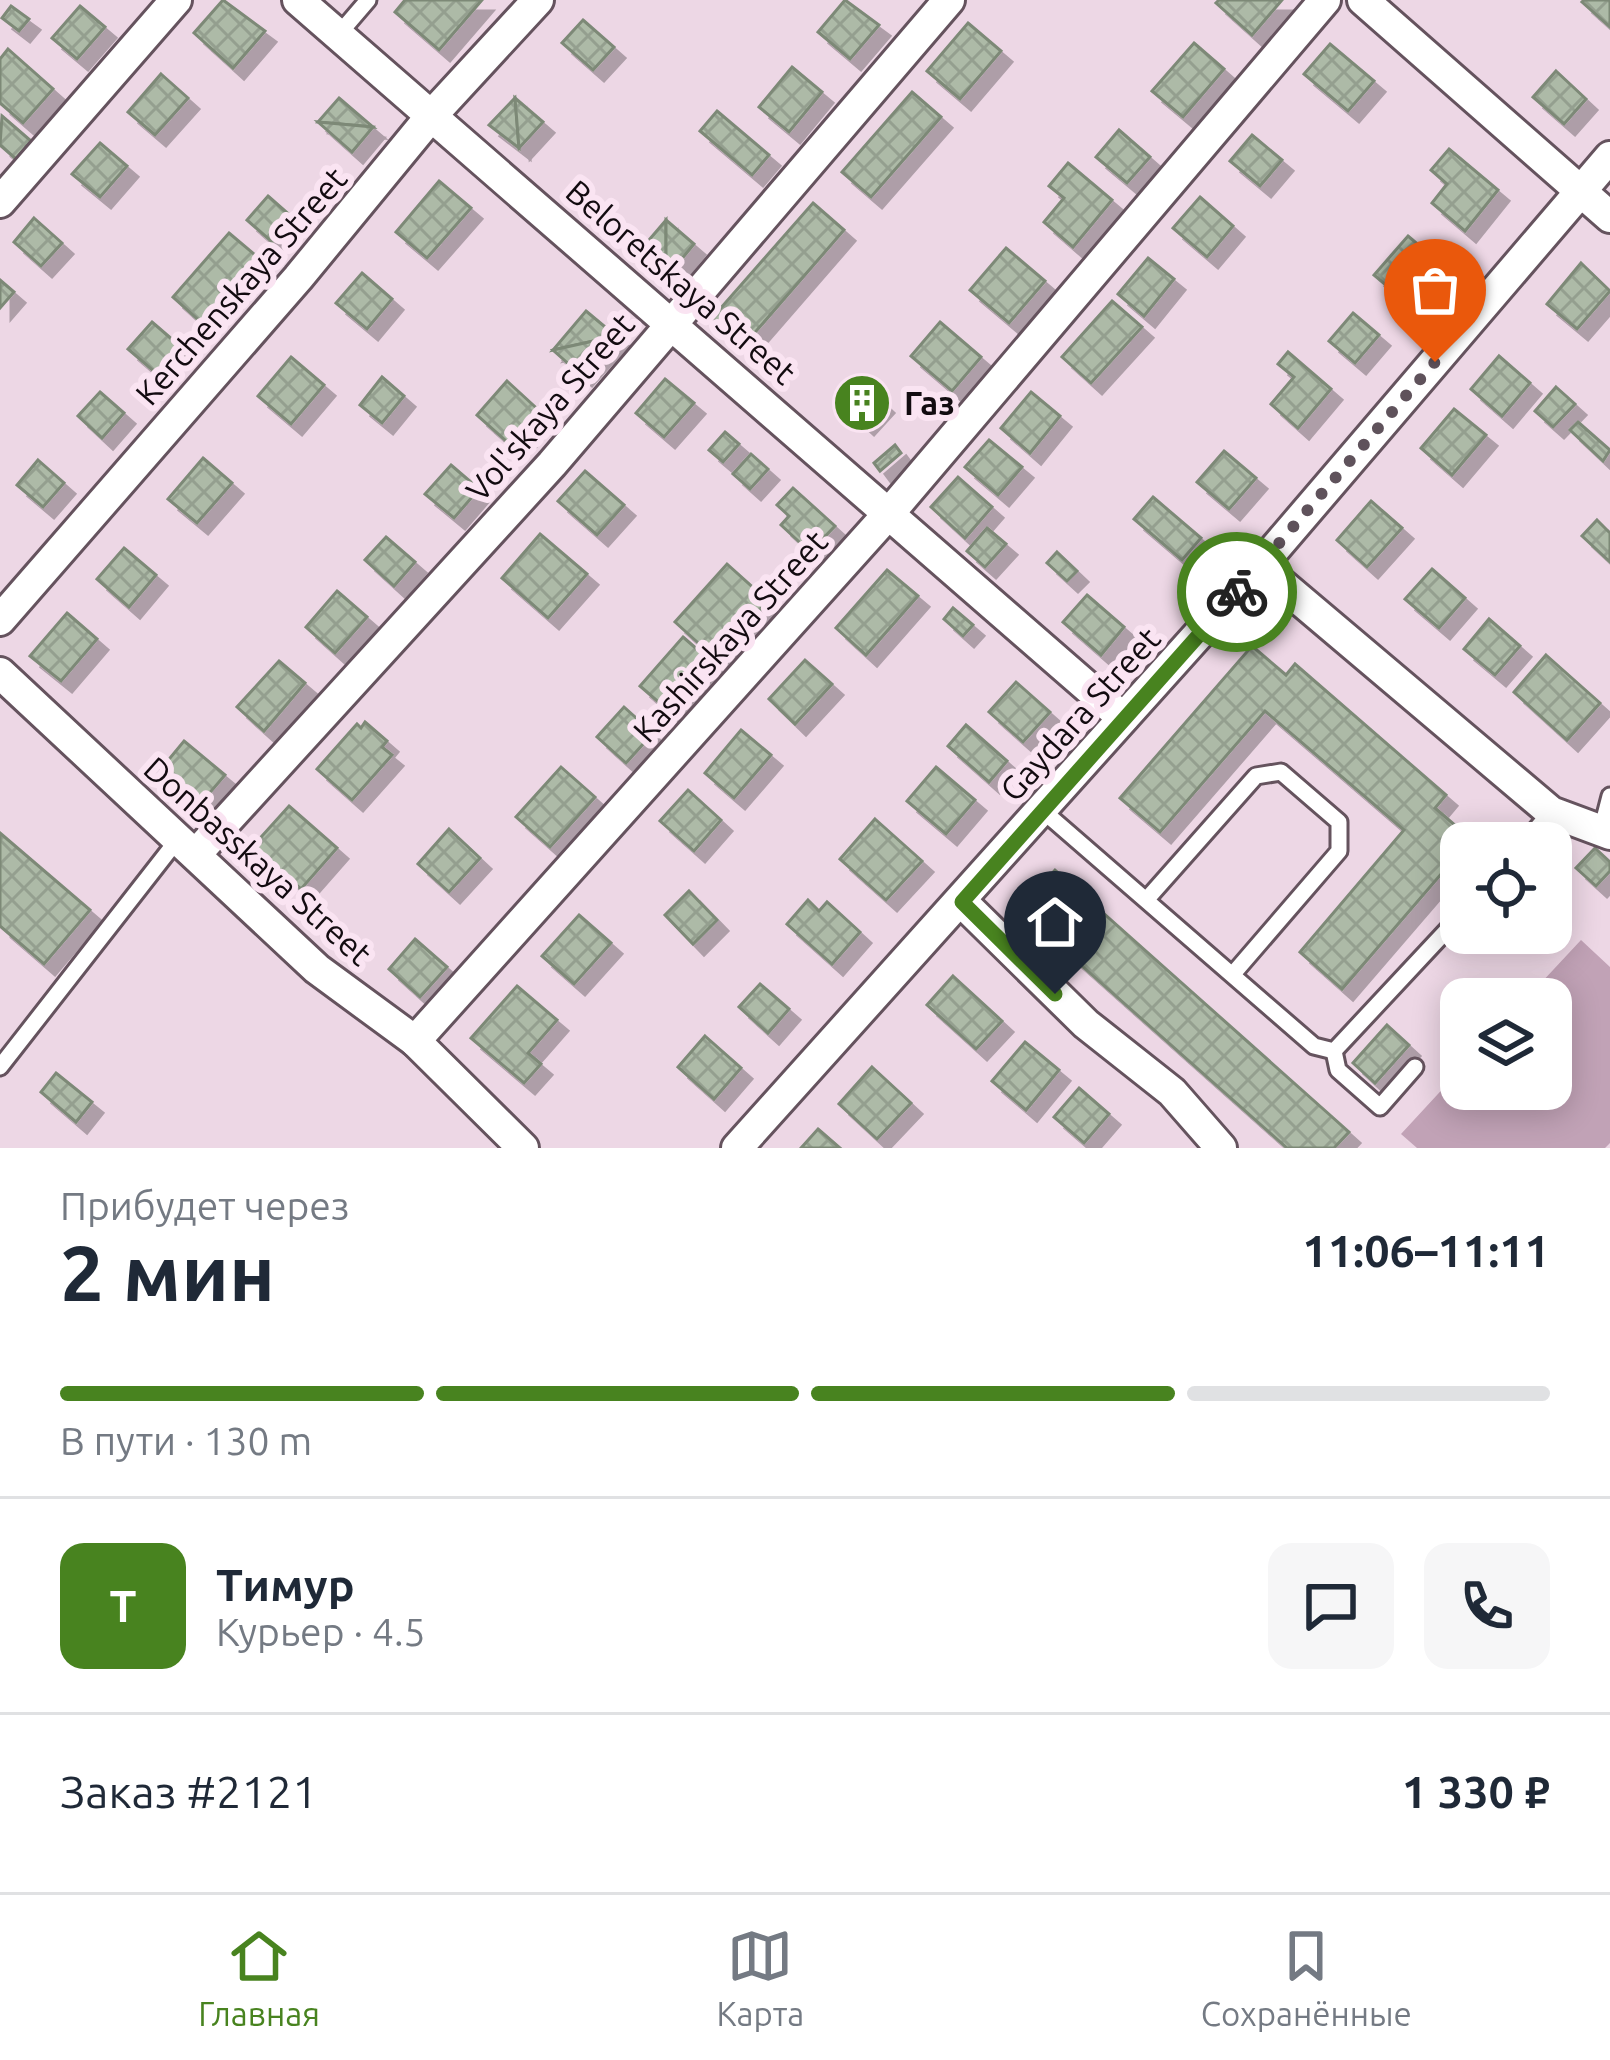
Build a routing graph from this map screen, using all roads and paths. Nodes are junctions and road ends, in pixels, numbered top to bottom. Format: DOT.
graph roads {
  1 [pos="176,0"];
  2 [pos="298,0"];
  3 [pos="368,0"];
  4 [pos="538,0"];
  5 [pos="950,0"];
  6 [pos="1325,0"];
  7 [pos="1363,0"];
  8 [pos="338,35"];
  9 [pos="432,115"];
  10 [pos="1610,158"];
  11 [pos="1580,192"];
  12 [pos="0,202"];
  13 [pos="1610,218"];
  14 [pos="672,322"];
  15 [pos="890,511"];
  16 [pos="1260,566"];
  17 [pos="0,620"];
  18 [pos="0,673"];
  19 [pos="1123,718"];
  20 [pos="1610,796"];
  21 [pos="1042,810"];
  22 [pos="1551,812"];
  23 [pos="1542,822"];
  24 [pos="1606,831"];
  25 [pos="187,847"];
  26 [pos="1148,899"];
  27 [pos="962,902"];
  28 [pos="1440,938"];
  29 [pos="1233,974"];
  30 [pos="415,1041"];
  31 [pos="1334,1052"];
  32 [pos="0,1067"];
  33 [pos="1415,1067"];
  34 [pos="523,1148"];
  35 [pos="737,1148"];
  36 [pos="1221,1148"];
  1 -- 12 [label="street"];
  2 -- 8 [label="street, Beloretskaya Street"];
  3 -- 8 [label="lane"];
  4 -- 9 [label="street, Kerchenskaya Street"];
  5 -- 14 [label="street, Vol'skaya Street"];
  6 -- 15 [label="street, Kashirskaya Street"];
  7 -- 11 [label="street"];
  8 -- 9 [label="street, Beloretskaya Street"];
  9 -- 14 [label="street, Beloretskaya Street"];
  9 -- 17 [label="street, Kerchenskaya Street"];
  10 -- 11 [label="street, Gaydara Street"];
  11 -- 13 [label="street"];
  11 -- 16 [label="street, Gaydara Street"];
  14 -- 15 [label="street, Beloretskaya Street"];
  14 -- 25 [label="street, Vol'skaya Street"];
  15 -- 19 [label="street, Beloretskaya Street"];
  15 -- 30 [label="street, Kashirskaya Street"];
  16 -- 19 [label="street, Gaydara Street"];
  16 -- 22 [label="street"];
  18 -- 25 [label="street, Donbasskaya Street"];
  19 -- 21 [label="street, Gaydara Street"];
  20 -- 24 [label="lane"];
  21 -- 26 [label="lane"];
  21 -- 27 [label="street, Gaydara Street"];
  22 -- 23 [label="lane"];
  22 -- 24 [label="street"];
  25 -- 30 [label="street, Donbasskaya Street"];
  25 -- 32 [label="lane"];
  26 -- 29 [label="lane"];
  26 -- 29 [label="lane"];
  27 -- 35 [label="street, Gaydara Street"];
  27 -- 36 [label="street"];
  28 -- 31 [label="lane"];
  29 -- 31 [label="lane"];
  30 -- 34 [label="street, Donbasskaya Street"];
  31 -- 33 [label="lane"];
}
